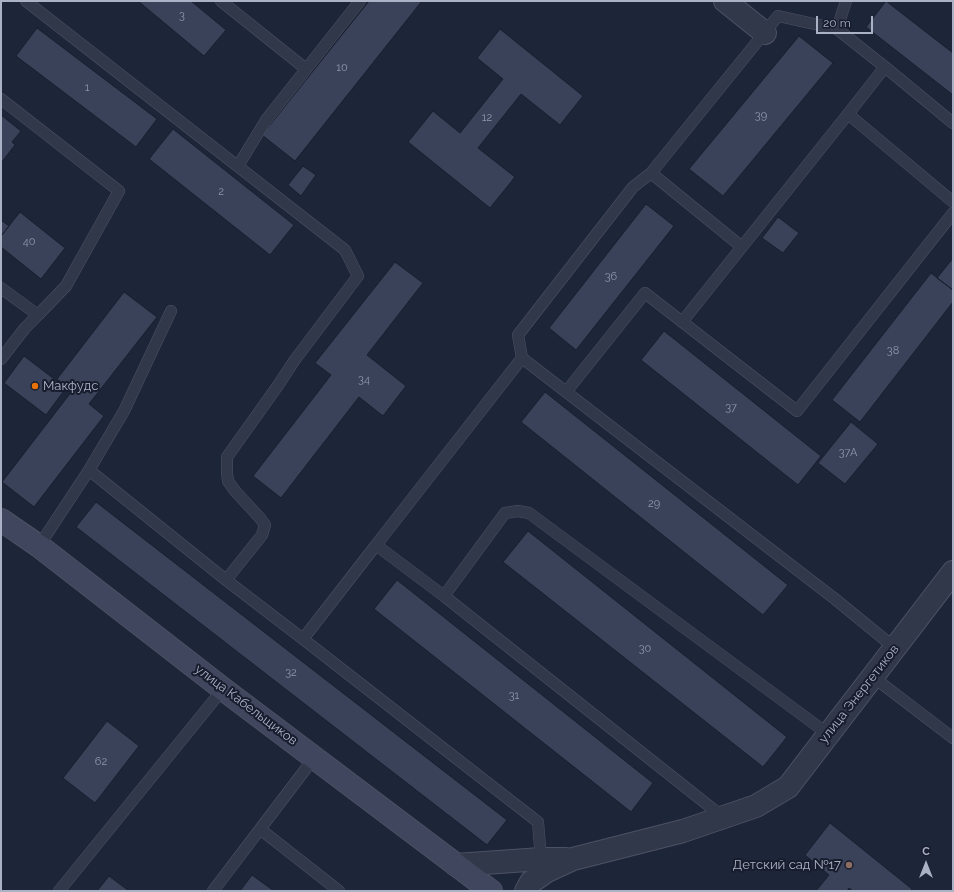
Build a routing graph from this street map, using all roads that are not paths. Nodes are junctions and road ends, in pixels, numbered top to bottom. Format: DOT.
graph roads {
  1 [pos="26,1"];
  2 [pos="222,1"];
  3 [pos="360,1"];
  4 [pos="725,1"];
  5 [pos="846,1"];
  6 [pos="837,29"];
  7 [pos="765,33"];
  8 [pos="885,67"];
  9 [pos="306,69"];
  10 [pos="1,99"];
  11 [pos="848,114"];
  12 [pos="953,123"];
  13 [pos="238,166"];
  14 [pos="651,172"];
  15 [pos="953,202"];
  16 [pos="953,213"];
  17 [pos="742,247"];
  18 [pos="1,288"];
  19 [pos="171,311"];
  20 [pos="38,315"];
  21 [pos="682,322"];
  22 [pos="522,358"];
  23 [pos="1,359"];
  24 [pos="566,392"];
  25 [pos="89,470"];
  26 [pos="1,520"];
  27 [pos="376,545"];
  28 [pos="39,546"];
  29 [pos="953,572"];
  30 [pos="226,580"];
  31 [pos="444,596"];
  32 [pos="303,639"];
  33 [pos="895,648"];
  34 [pos="873,676"];
  35 [pos="223,688"];
  36 [pos="828,734"];
  37 [pos="953,738"];
  38 [pos="314,758"];
  39 [pos="723,817"];
  40 [pos="260,829"];
  41 [pos="541,859"];
  42 [pos="573,859"];
  43 [pos="456,865"];
  44 [pos="485,889"];
  45 [pos="59,891"];
  46 [pos="213,891"];
  47 [pos="339,891"];
  48 [pos="526,891"];
  1 -- 13 [label="lane"];
  2 -- 9 [label="lane"];
  3 -- 9 [label="lane"];
  4 -- 7 [label="street"];
  5 -- 6 [label="lane"];
  6 -- 7 [label="lane"];
  6 -- 8 [label="lane"];
  7 -- 14 [label="lane"];
  8 -- 11 [label="lane"];
  8 -- 12 [label="lane"];
  9 -- 13 [label="lane"];
  10 -- 20 [label="lane"];
  11 -- 15 [label="lane"];
  11 -- 17 [label="lane"];
  13 -- 30 [label="lane"];
  14 -- 17 [label="lane"];
  14 -- 22 [label="lane"];
  16 -- 21 [label="lane"];
  17 -- 21 [label="lane"];
  18 -- 20 [label="lane"];
  19 -- 25 [label="lane"];
  20 -- 23 [label="lane"];
  21 -- 24 [label="lane"];
  22 -- 24 [label="lane"];
  22 -- 27 [label="lane"];
  24 -- 33 [label="lane"];
  25 -- 28 [label="lane"];
  25 -- 30 [label="lane"];
  26 -- 28 [label="street, улица Кабельщиков"];
  27 -- 31 [label="lane"];
  27 -- 32 [label="lane"];
  28 -- 35 [label="street, улица Кабельщиков"];
  29 -- 33 [label="street, улица Энергетиков"];
  30 -- 32 [label="lane"];
  31 -- 36 [label="lane"];
  31 -- 39 [label="lane"];
  32 -- 41 [label="lane"];
  33 -- 34 [label="street, улица Энергетиков"];
  34 -- 36 [label="street, улица Энергетиков"];
  34 -- 37 [label="lane"];
  35 -- 38 [label="street, улица Кабельщиков"];
  35 -- 45 [label="lane"];
  36 -- 39 [label="street, улица Энергетиков"];
  38 -- 40 [label="lane"];
  38 -- 43 [label="street, улица Кабельщиков"];
  39 -- 42 [label="street, улица Энергетиков"];
  40 -- 46 [label="lane"];
  40 -- 47 [label="lane"];
  41 -- 42 [label="street"];
  41 -- 43 [label="street"];
  42 -- 48 [label="street"];
  43 -- 44 [label="street, улица Кабельщиков"];
}
